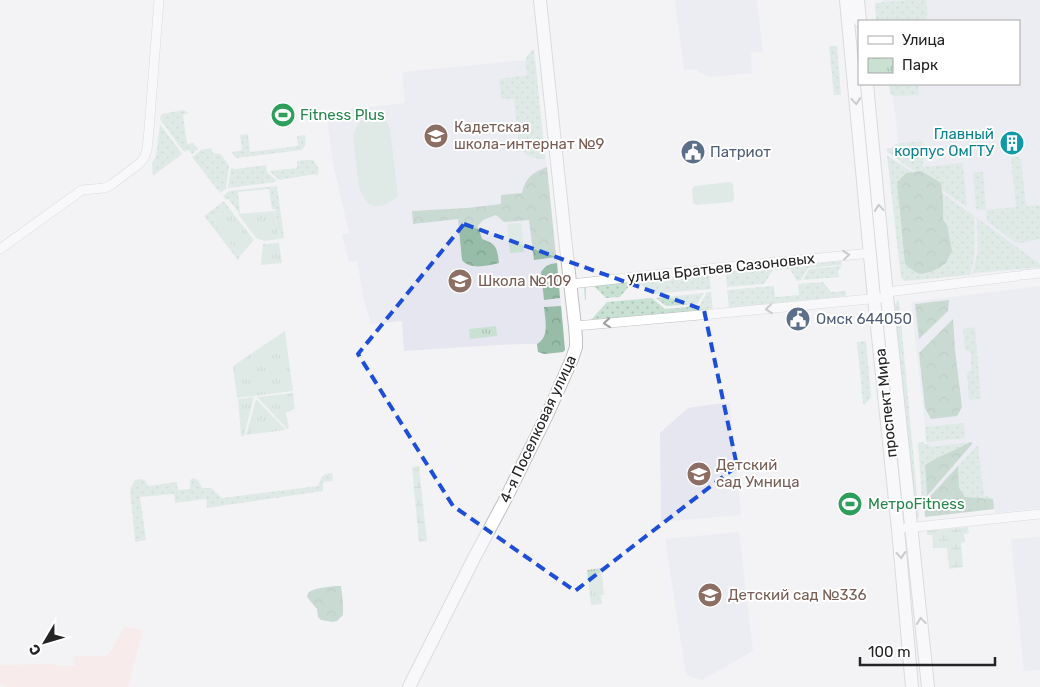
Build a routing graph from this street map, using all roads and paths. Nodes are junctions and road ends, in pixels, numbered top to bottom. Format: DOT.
graph roads {
  1 [pos="159,0"];
  2 [pos="540,0"];
  3 [pos="846,0"];
  4 [pos="858,0"];
  5 [pos="860,20"];
  6 [pos="867,85"];
  7 [pos="0,249"];
  8 [pos="871,253"];
  9 [pos="1040,274"];
  10 [pos="571,284"];
  11 [pos="883,296"];
  12 [pos="575,326"];
  13 [pos="1040,514"];
  14 [pos="905,528"];
  15 [pos="409,687"];
  16 [pos="912,687"];
  17 [pos="928,687"];
  1 -- 7 [label="street"];
  2 -- 10 [label="main road, 4-я Поселковая улица"];
  3 -- 8 [label="main road, проспект Мира, one-way"];
  4 -- 5 [label="main road"];
  11 -- 6 [label="main road, проспект Мира, one-way"];
  10 -- 8 [label="street, улица Братьев Сазоновых, one-way"];
  8 -- 11 [label="main road, проспект Мира"];
  9 -- 11 [label="street"];
  10 -- 12 [label="main road, 4-я Поселковая улица"];
  11 -- 12 [label="street, one-way"];
  11 -- 14 [label="main road, проспект Мира"];
  12 -- 15 [label="main road, 4-я Поселковая улица"];
  13 -- 14 [label="street"];
  14 -- 16 [label="main road, проспект Мира, one-way"];
  17 -- 14 [label="main road, проспект Мира, one-way"];
}
